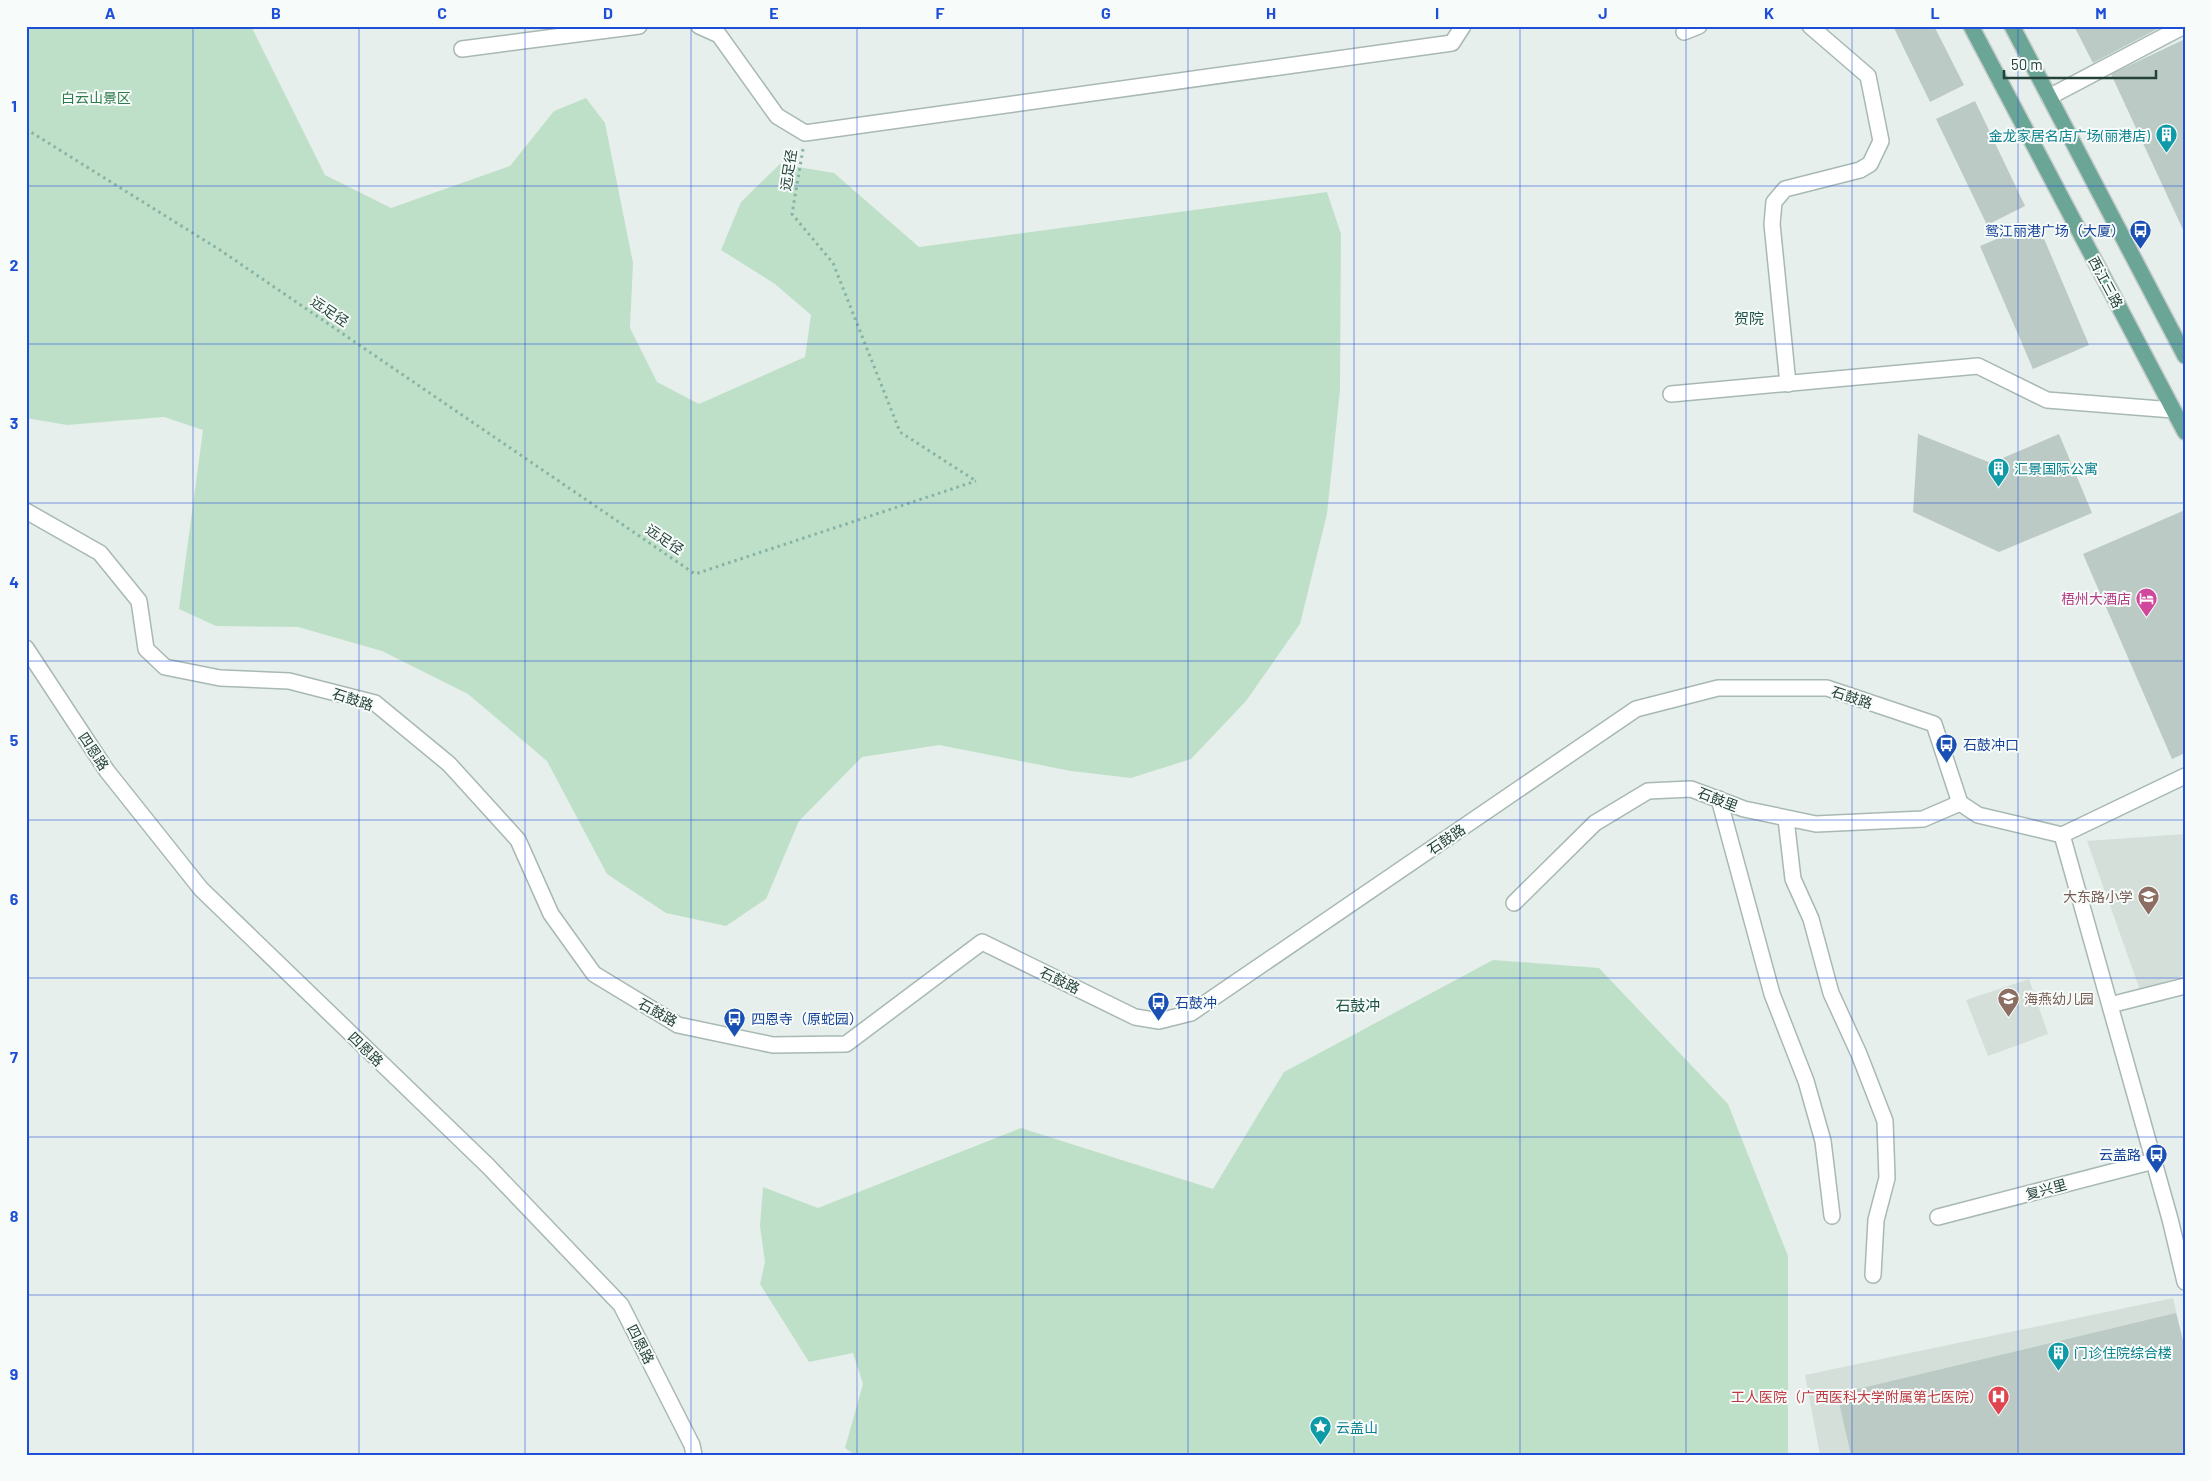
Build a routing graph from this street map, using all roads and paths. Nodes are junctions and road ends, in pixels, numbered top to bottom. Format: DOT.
graph roads {
  1 [pos="639,26"];
  2 [pos="699,26"];
  3 [pos="1463,26"];
  4 [pos="1700,26"];
  5 [pos="1810,26"];
  6 [pos="1971,26"];
  7 [pos="2012,26"];
  8 [pos="2184,26"];
  9 [pos="1684,32"];
  10 [pos="462,49"];
  11 [pos="2049,97"];
  12 [pos="26,128"];
  13 [pos="806,133"];
  14 [pos="2185,356"];
  15 [pos="1788,384"];
  16 [pos="1670,394"];
  17 [pos="2174,410"];
  18 [pos="2185,432"];
  19 [pos="26,511"];
  20 [pos="26,648"];
  21 [pos="2185,776"];
  22 [pos="1719,799"];
  23 [pos="1960,803"];
  24 [pos="1786,819"];
  25 [pos="2062,835"];
  26 [pos="1514,903"];
  27 [pos="2185,986"];
  28 [pos="2110,1005"];
  29 [pos="2154,1161"];
  30 [pos="1832,1216"];
  31 [pos="1938,1217"];
  32 [pos="2178,1217"];
  33 [pos="1873,1275"];
  34 [pos="2185,1282"];
  35 [pos="694,1455"];
  1 -- 10 [label="street"];
  2 -- 13 [label="street"];
  3 -- 13 [label="street"];
  4 -- 9 [label="street"];
  5 -- 15 [label="street"];
  6 -- 17 [label="main road, 西江三路"];
  7 -- 11 [label="main road"];
  8 -- 11 [label="street"];
  11 -- 14 [label="main road"];
  12 -- 13 [label="path, 远足径"];
  15 -- 16 [label="street"];
  15 -- 17 [label="street"];
  17 -- 18 [label="main road, 西江三路"];
  19 -- 23 [label="street, 石鼓路"];
  20 -- 35 [label="street, 四恩路"];
  21 -- 25 [label="street"];
  22 -- 24 [label="street, 石鼓里"];
  22 -- 26 [label="street, 石鼓里"];
  22 -- 30 [label="street"];
  23 -- 24 [label="street, 石鼓里"];
  23 -- 25 [label="street"];
  24 -- 33 [label="street"];
  25 -- 28 [label="street"];
  27 -- 28 [label="street"];
  28 -- 29 [label="street"];
  29 -- 31 [label="street, 复兴里"];
  29 -- 32 [label="street"];
  32 -- 34 [label="street"];
}
